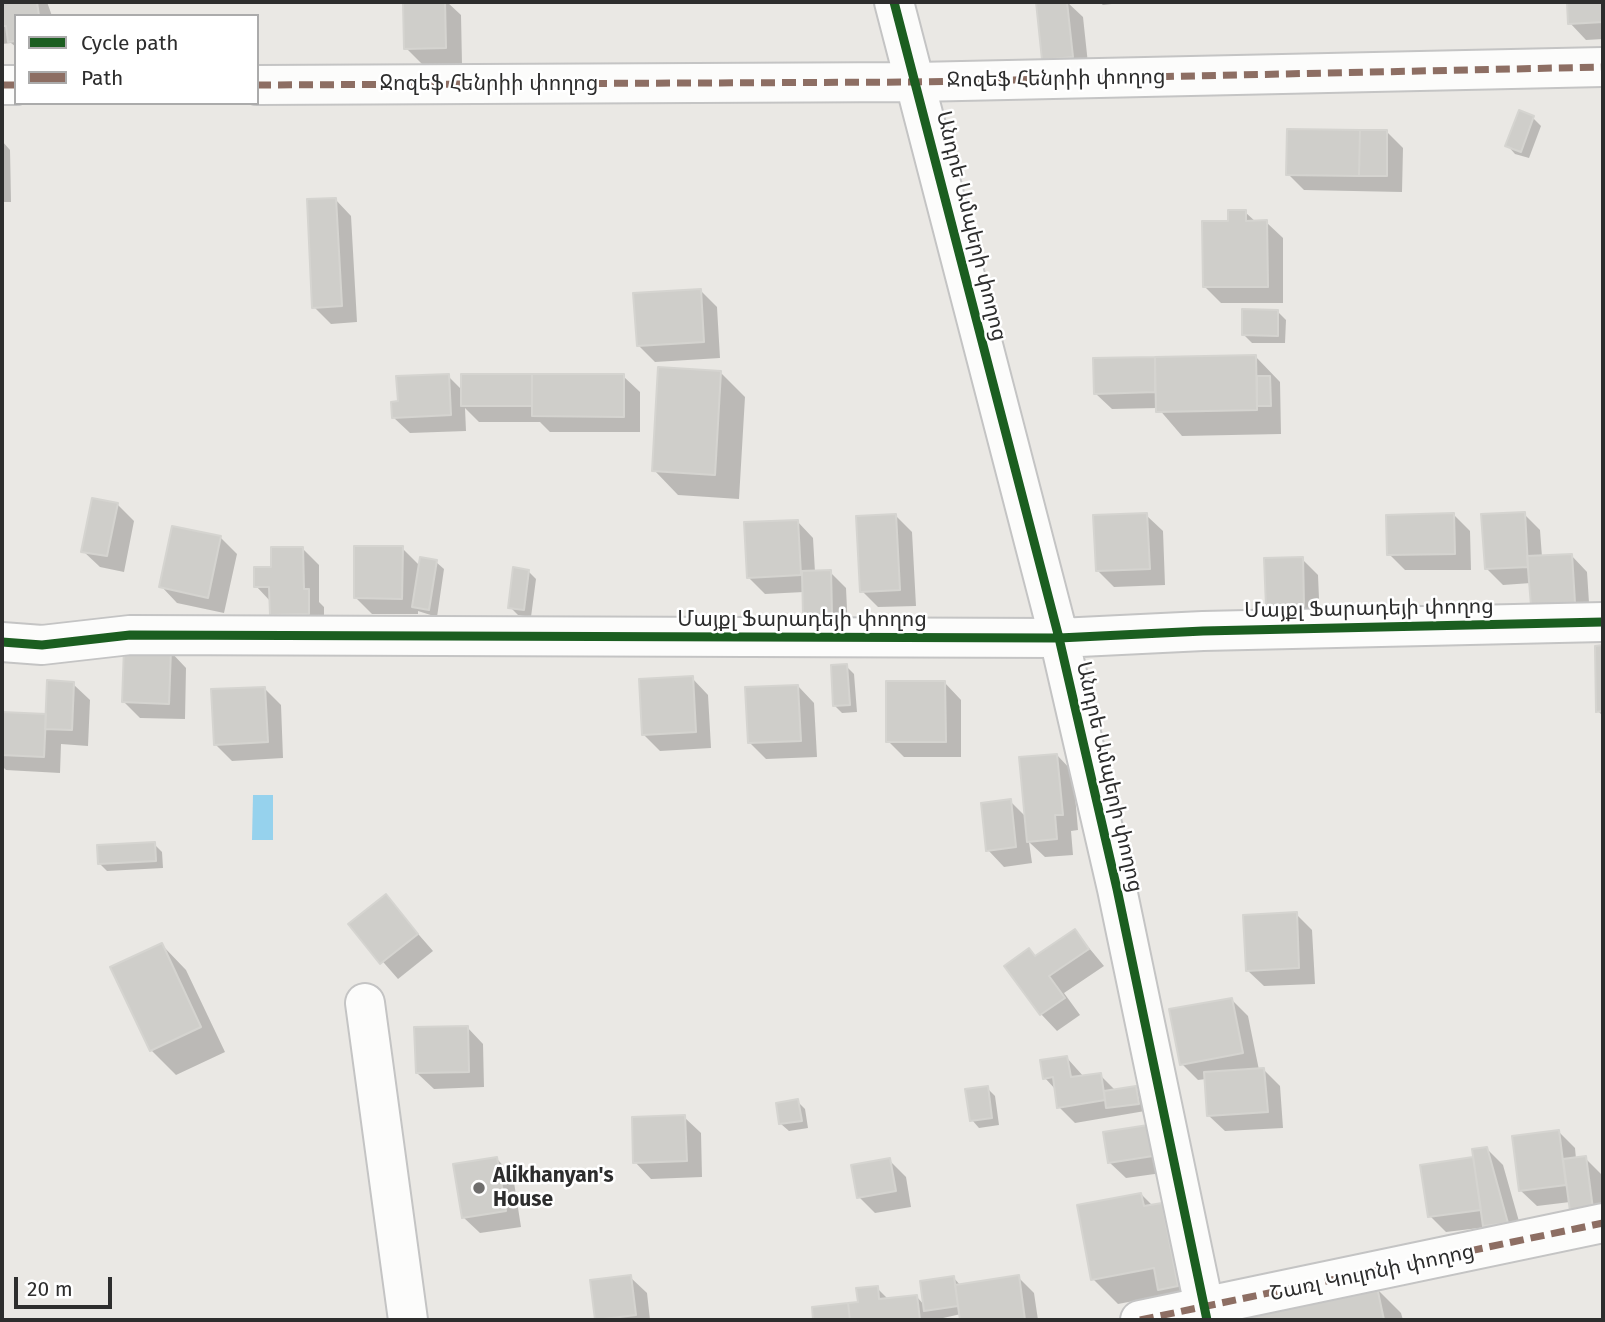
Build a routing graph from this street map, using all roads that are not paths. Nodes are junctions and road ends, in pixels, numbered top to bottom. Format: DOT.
graph roads {
  1 [pos="894,2"];
  2 [pos="1603,67"];
  3 [pos="916,82"];
  4 [pos="259,85"];
  5 [pos="1603,622"];
  6 [pos="1059,638"];
  7 [pos="2,642"];
  8 [pos="365,1003"];
  9 [pos="1603,1223"];
  10 [pos="1205,1315"];
  11 [pos="408,1320"];
  12 [pos="1140,1320"];
  1 -- 3 [label="street, Անդրե Ամպերի փողոց"];
  2 -- 3 [label="street, Ջոզեֆ Հենրիի փողոց"];
  3 -- 4 [label="street, Ջոզեֆ Հենրիի փողոց"];
  3 -- 6 [label="street, Անդրե Ամպերի փողոց"];
  5 -- 6 [label="street, Մայքլ Ֆարադեյի փողոց"];
  6 -- 7 [label="street, Մայքլ Ֆարադեյի փողոց"];
  6 -- 10 [label="street, Անդրե Ամպերի փողոց"];
  8 -- 11 [label="street"];
  9 -- 10 [label="street, Շառլ Կուլոնի փողոց"];
  10 -- 12 [label="street, Շառլ Կուլոնի փողոց"];
}
